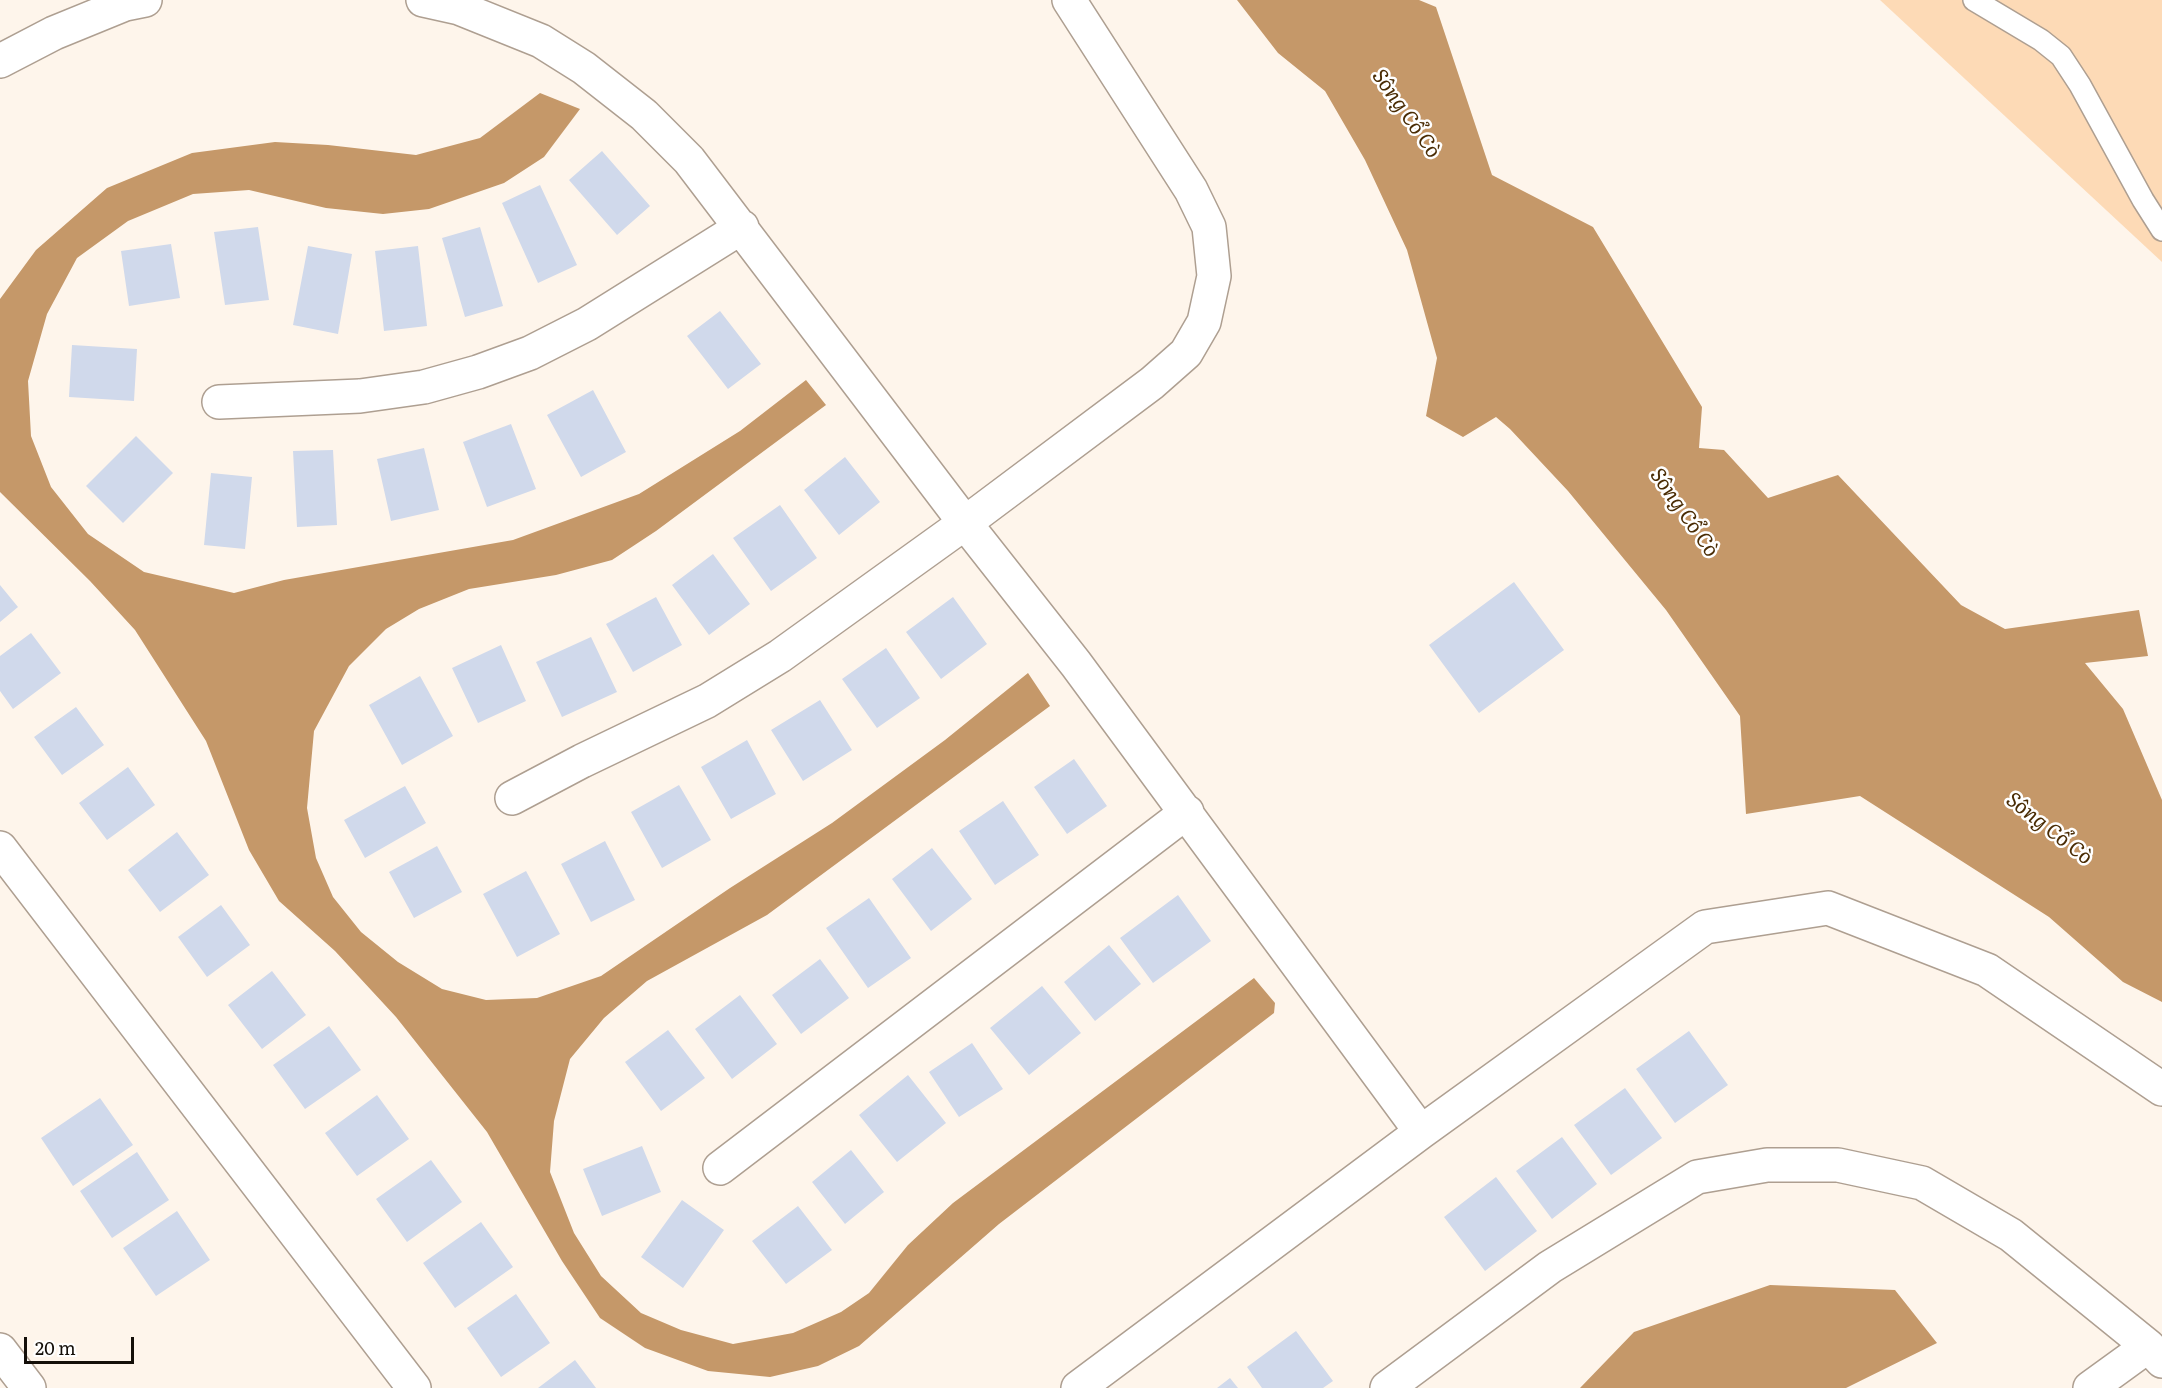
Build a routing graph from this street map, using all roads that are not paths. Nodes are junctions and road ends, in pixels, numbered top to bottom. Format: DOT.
graph roads {
  1 [pos="145,0"];
  2 [pos="423,0"];
  3 [pos="1069,0"];
  4 [pos="1974,0"];
  5 [pos="0,61"];
  6 [pos="742,227"];
  7 [pos="2162,230"];
  8 [pos="219,402"];
  9 [pos="965,523"];
  10 [pos="513,798"];
  11 [pos="1187,812"];
  12 [pos="0,848"];
  13 [pos="2162,1089"];
  14 [pos="1421,1132"];
  15 [pos="720,1168"];
  16 [pos="0,1350"];
  17 [pos="2155,1354"];
  18 [pos="29,1388"];
  19 [pos="414,1388"];
  20 [pos="1078,1388"];
  21 [pos="1387,1388"];
  22 [pos="2090,1388"];
  1 -- 5 [label="street"];
  2 -- 6 [label="street"];
  3 -- 9 [label="street"];
  4 -- 7 [label="lane"];
  6 -- 8 [label="street"];
  6 -- 9 [label="street"];
  9 -- 10 [label="street"];
  9 -- 11 [label="street"];
  11 -- 14 [label="street"];
  11 -- 15 [label="street"];
  12 -- 19 [label="street"];
  13 -- 14 [label="street"];
  14 -- 20 [label="street"];
  16 -- 18 [label="street"];
  17 -- 21 [label="street"];
  17 -- 22 [label="street"];
}
